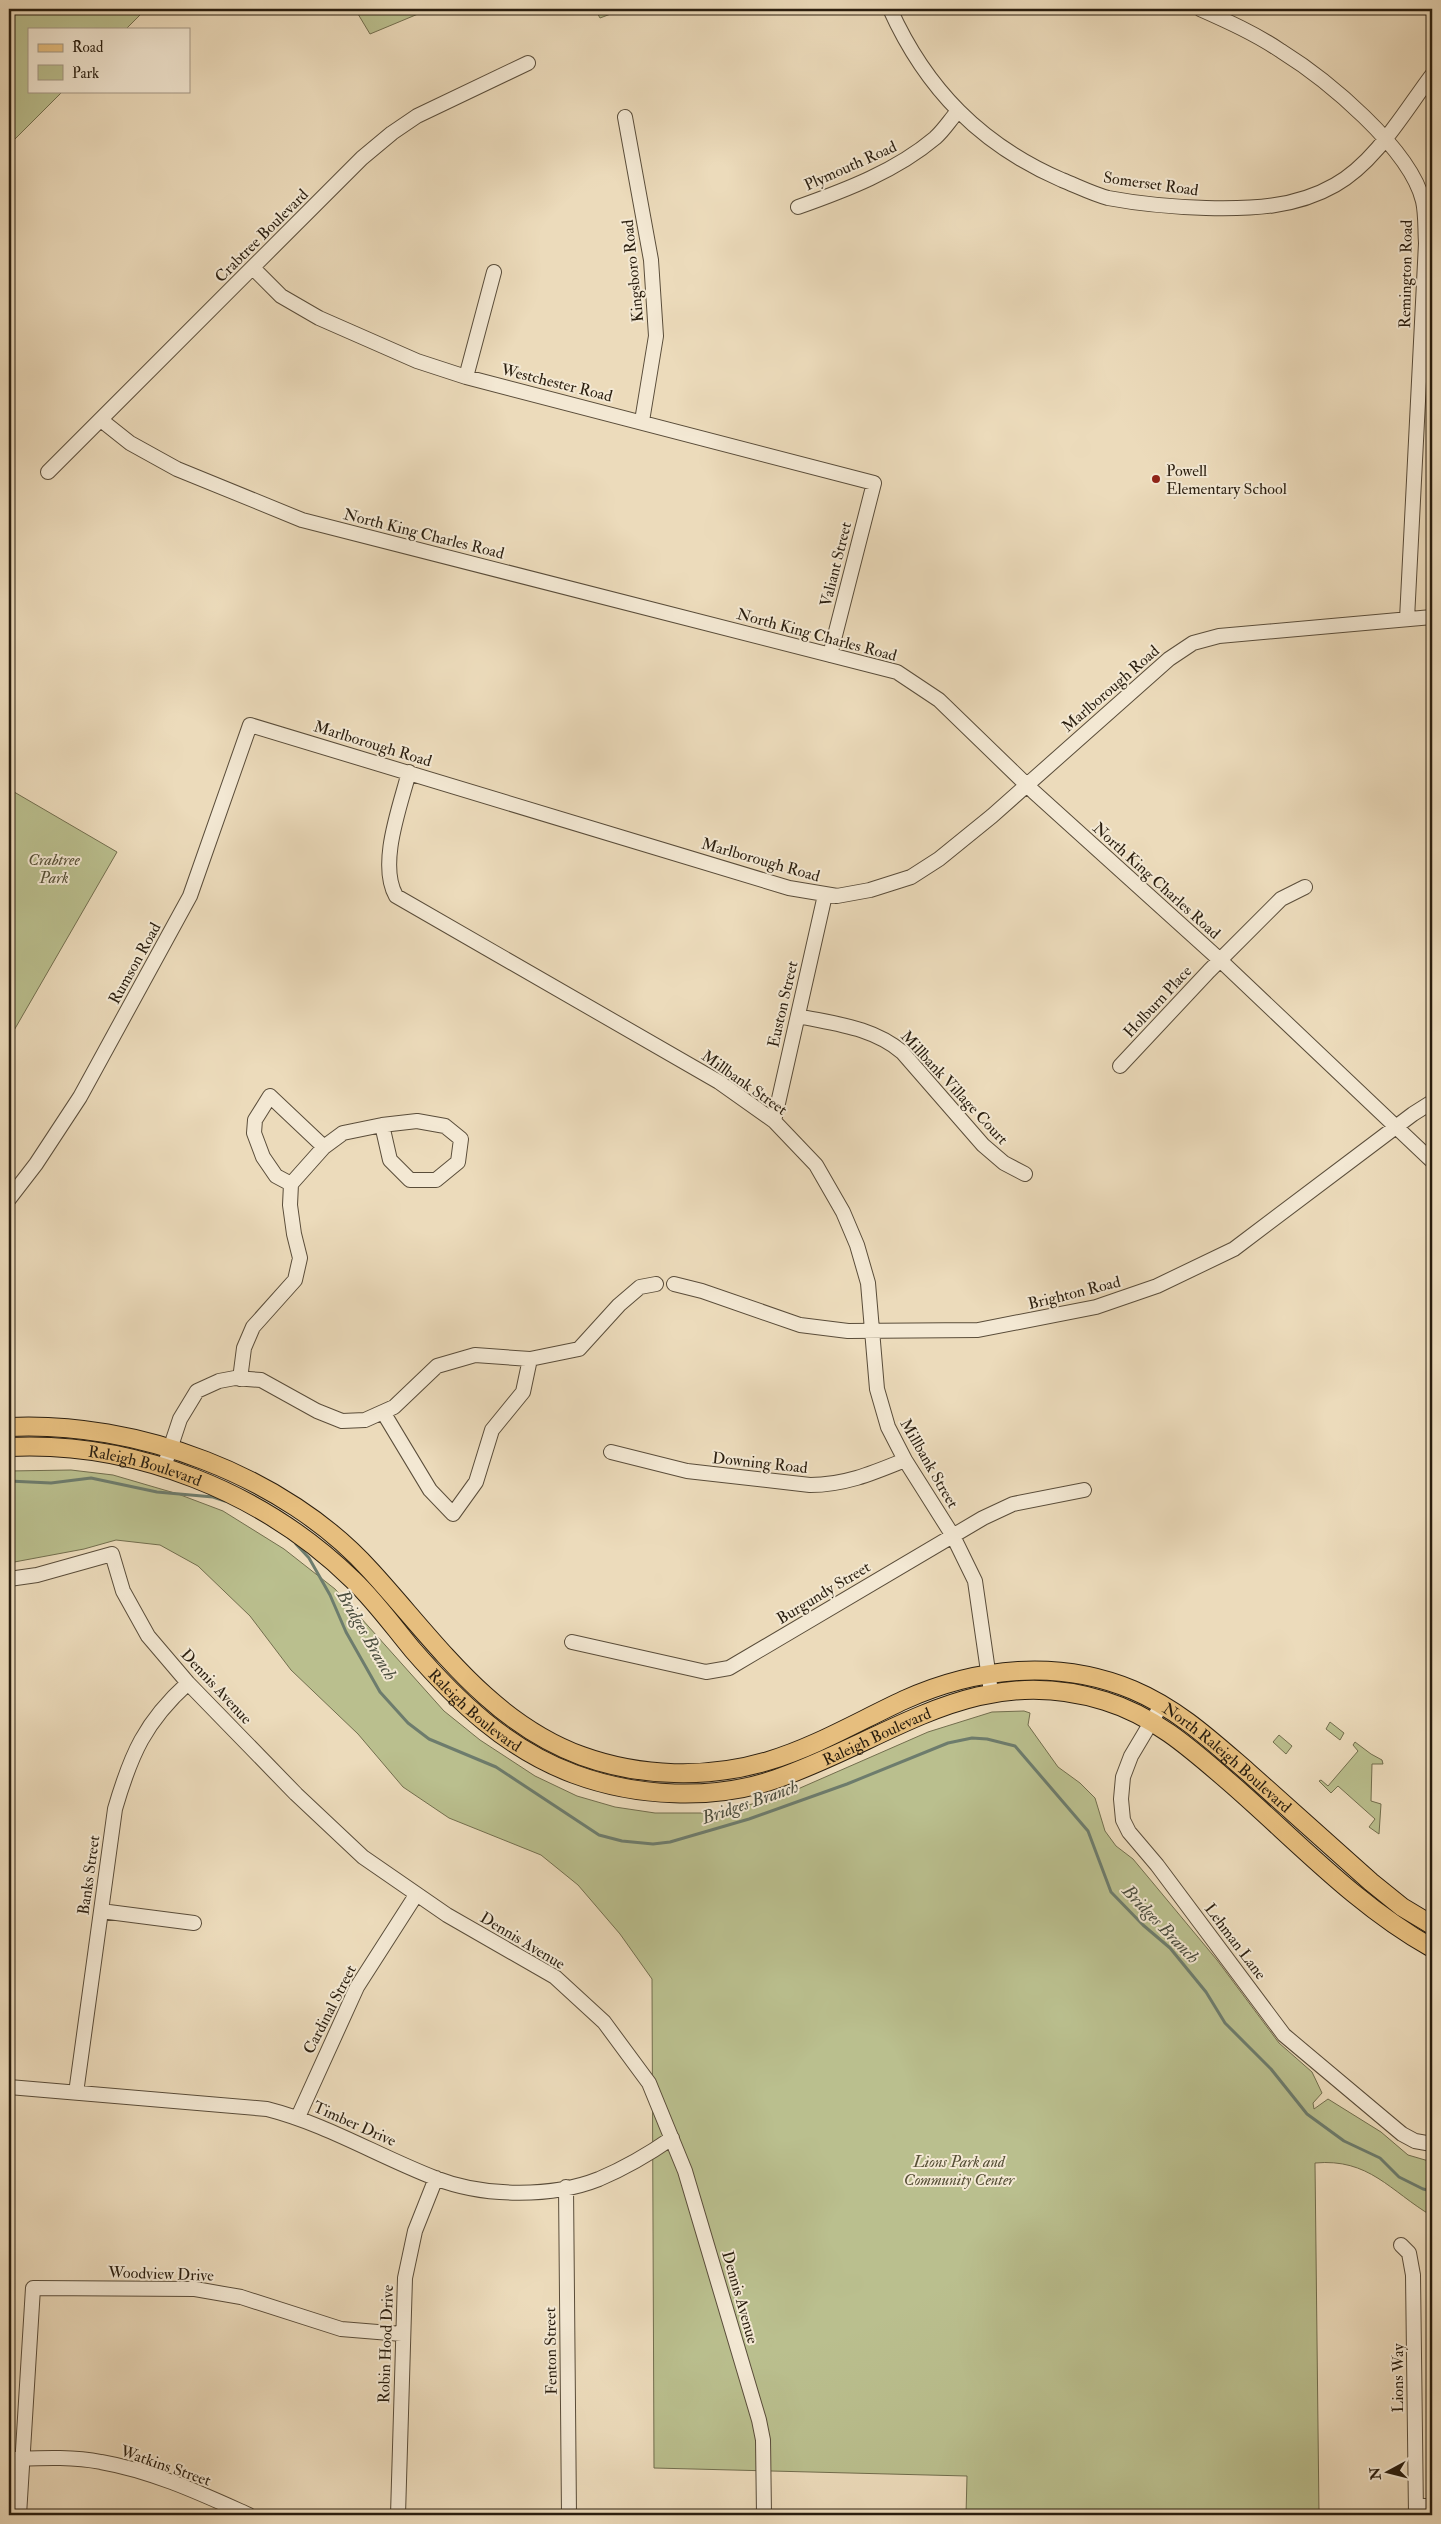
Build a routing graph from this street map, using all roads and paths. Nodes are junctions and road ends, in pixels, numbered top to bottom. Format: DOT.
graph roads {
  1 [pos="890,9"];
  2 [pos="1200,9"];
  3 [pos="528,63"];
  4 [pos="1432,75"];
  5 [pos="958,111"];
  6 [pos="625,117"];
  7 [pos="1385,138"];
  8 [pos="798,207"];
  9 [pos="252,268"];
  10 [pos="494,272"];
  11 [pos="466,377"];
  12 [pos="101,420"];
  13 [pos="642,421"];
  14 [pos="48,472"];
  15 [pos="874,483"];
  16 [pos="1432,617"];
  17 [pos="1407,620"];
  18 [pos="830,655"];
  19 [pos="250,725"];
  20 [pos="409,772"];
  21 [pos="1027,785"];
  22 [pos="1305,887"];
  23 [pos="825,895"];
  24 [pos="1220,960"];
  25 [pos="798,1016"];
  26 [pos="1120,1066"];
  27 [pos="1432,1102"];
  28 [pos="774,1121"];
  29 [pos="382,1125"];
  30 [pos="1396,1128"];
  31 [pos="324,1147"];
  32 [pos="1432,1161"];
  33 [pos="1025,1174"];
  34 [pos="292,1184"];
  35 [pos="9,1199"];
  36 [pos="656,1284"];
  37 [pos="674,1284"];
  38 [pos="872,1332"];
  39 [pos="530,1359"];
  40 [pos="240,1378"];
  41 [pos="383,1412"];
  42 [pos="9,1428"];
  43 [pos="9,1447"];
  44 [pos="170,1448"];
  45 [pos="611,1452"];
  46 [pos="905,1460"];
  47 [pos="164,1467"];
  48 [pos="1084,1490"];
  49 [pos="953,1536"];
  50 [pos="9,1580"];
  51 [pos="572,1642"];
  52 [pos="989,1673"];
  53 [pos="188,1682"];
  54 [pos="991,1692"];
  55 [pos="1162,1704"];
  56 [pos="1152,1722"];
  57 [pos="416,1895"];
  58 [pos="101,1911"];
  59 [pos="194,1922"];
  60 [pos="1432,1925"];
  61 [pos="1432,1948"];
  62 [pos="9,2087"];
  63 [pos="76,2093"];
  64 [pos="298,2117"];
  65 [pos="672,2138"];
  66 [pos="1432,2144"];
  67 [pos="436,2178"];
  68 [pos="566,2187"];
  69 [pos="1401,2245"];
  70 [pos="402,2334"];
  71 [pos="16,2459"];
  72 [pos="1432,2506"];
  73 [pos="1416,2511"];
  74 [pos="19,2515"];
  75 [pos="250,2515"];
  76 [pos="398,2515"];
  77 [pos="569,2515"];
  78 [pos="764,2515"];
  1 -- 5 [label="street, Somerset Road"];
  2 -- 7 [label="street, Remington Road"];
  3 -- 9 [label="street, Crabtree Boulevard"];
  4 -- 7 [label="street, Somerset Road"];
  5 -- 7 [label="street, Somerset Road"];
  5 -- 8 [label="street, Plymouth Road"];
  6 -- 13 [label="street, Kingsboro Road"];
  7 -- 17 [label="street, Remington Road"];
  9 -- 11 [label="street, Westchester Road"];
  9 -- 12 [label="street, Crabtree Boulevard"];
  10 -- 11 [label="street"];
  11 -- 13 [label="street, Westchester Road"];
  12 -- 14 [label="street, Crabtree Boulevard"];
  12 -- 18 [label="street, North King Charles Road"];
  13 -- 15 [label="street, Westchester Road"];
  15 -- 18 [label="street, Valiant Street"];
  16 -- 17 [label="street, Marlborough Road"];
  17 -- 21 [label="street, Marlborough Road"];
  18 -- 21 [label="street, North King Charles Road"];
  19 -- 20 [label="street, Marlborough Road"];
  19 -- 35 [label="street, Rumson Road"];
  20 -- 23 [label="street, Marlborough Road"];
  20 -- 28 [label="street, Millbank Street"];
  21 -- 23 [label="street, Marlborough Road"];
  21 -- 24 [label="street, North King Charles Road"];
  22 -- 24 [label="street, Holburn Place"];
  23 -- 25 [label="street, Euston Street"];
  24 -- 26 [label="street, Holburn Place"];
  24 -- 30 [label="street, North King Charles Road"];
  25 -- 28 [label="street, Euston Street"];
  25 -- 33 [label="street, Millbank Village Court"];
  27 -- 30 [label="street, Brighton Road"];
  28 -- 38 [label="street, Millbank Street"];
  29 -- 29 [label="street"];
  29 -- 31 [label="street"];
  30 -- 32 [label="street, North King Charles Road"];
  30 -- 38 [label="street, Brighton Road"];
  31 -- 34 [label="street"];
  31 -- 34 [label="street"];
  34 -- 40 [label="street"];
  36 -- 39 [label="street"];
  37 -- 38 [label="street, Brighton Road"];
  38 -- 46 [label="street, Millbank Street"];
  39 -- 41 [label="street"];
  39 -- 41 [label="street"];
  40 -- 41 [label="street"];
  40 -- 44 [label="street"];
  42 -- 44 [label="main road, Raleigh Boulevard"];
  43 -- 47 [label="main road, Raleigh Boulevard"];
  44 -- 47 [label="street"];
  44 -- 52 [label="main road, Raleigh Boulevard"];
  45 -- 46 [label="street, Downing Road"];
  46 -- 49 [label="street, Millbank Street"];
  47 -- 54 [label="main road, Raleigh Boulevard"];
  48 -- 49 [label="street, Burgundy Street"];
  49 -- 51 [label="street, Burgundy Street"];
  49 -- 52 [label="street, Millbank Street"];
  50 -- 53 [label="street, Dennis Avenue"];
  52 -- 54 [label="street, Millbank Street"];
  52 -- 55 [label="main road, North Raleigh Boulevard"];
  53 -- 57 [label="street, Dennis Avenue"];
  53 -- 58 [label="street, Banks Street"];
  54 -- 56 [label="main road, North Raleigh Boulevard"];
  55 -- 56 [label="street, Lehman Lane"];
  55 -- 60 [label="main road, North Raleigh Boulevard"];
  56 -- 61 [label="main road, North Raleigh Boulevard"];
  56 -- 66 [label="street, Lehman Lane"];
  57 -- 64 [label="street, Cardinal Street"];
  57 -- 65 [label="street, Dennis Avenue"];
  58 -- 59 [label="street"];
  58 -- 63 [label="street, Banks Street"];
  62 -- 63 [label="street, Timber Drive"];
  63 -- 64 [label="street, Timber Drive"];
  64 -- 67 [label="street, Timber Drive"];
  65 -- 68 [label="street, Timber Drive"];
  65 -- 78 [label="street, Dennis Avenue"];
  67 -- 68 [label="street, Timber Drive"];
  67 -- 70 [label="street, Robin Hood Drive"];
  68 -- 77 [label="street, Fenton Street"];
  69 -- 73 [label="street, Lions Way"];
  70 -- 71 [label="street, Woodview Drive"];
  70 -- 76 [label="street, Robin Hood Drive"];
  71 -- 74 [label="street"];
  71 -- 75 [label="street, Watkins Street"];
  72 -- 73 [label="street"];
}
